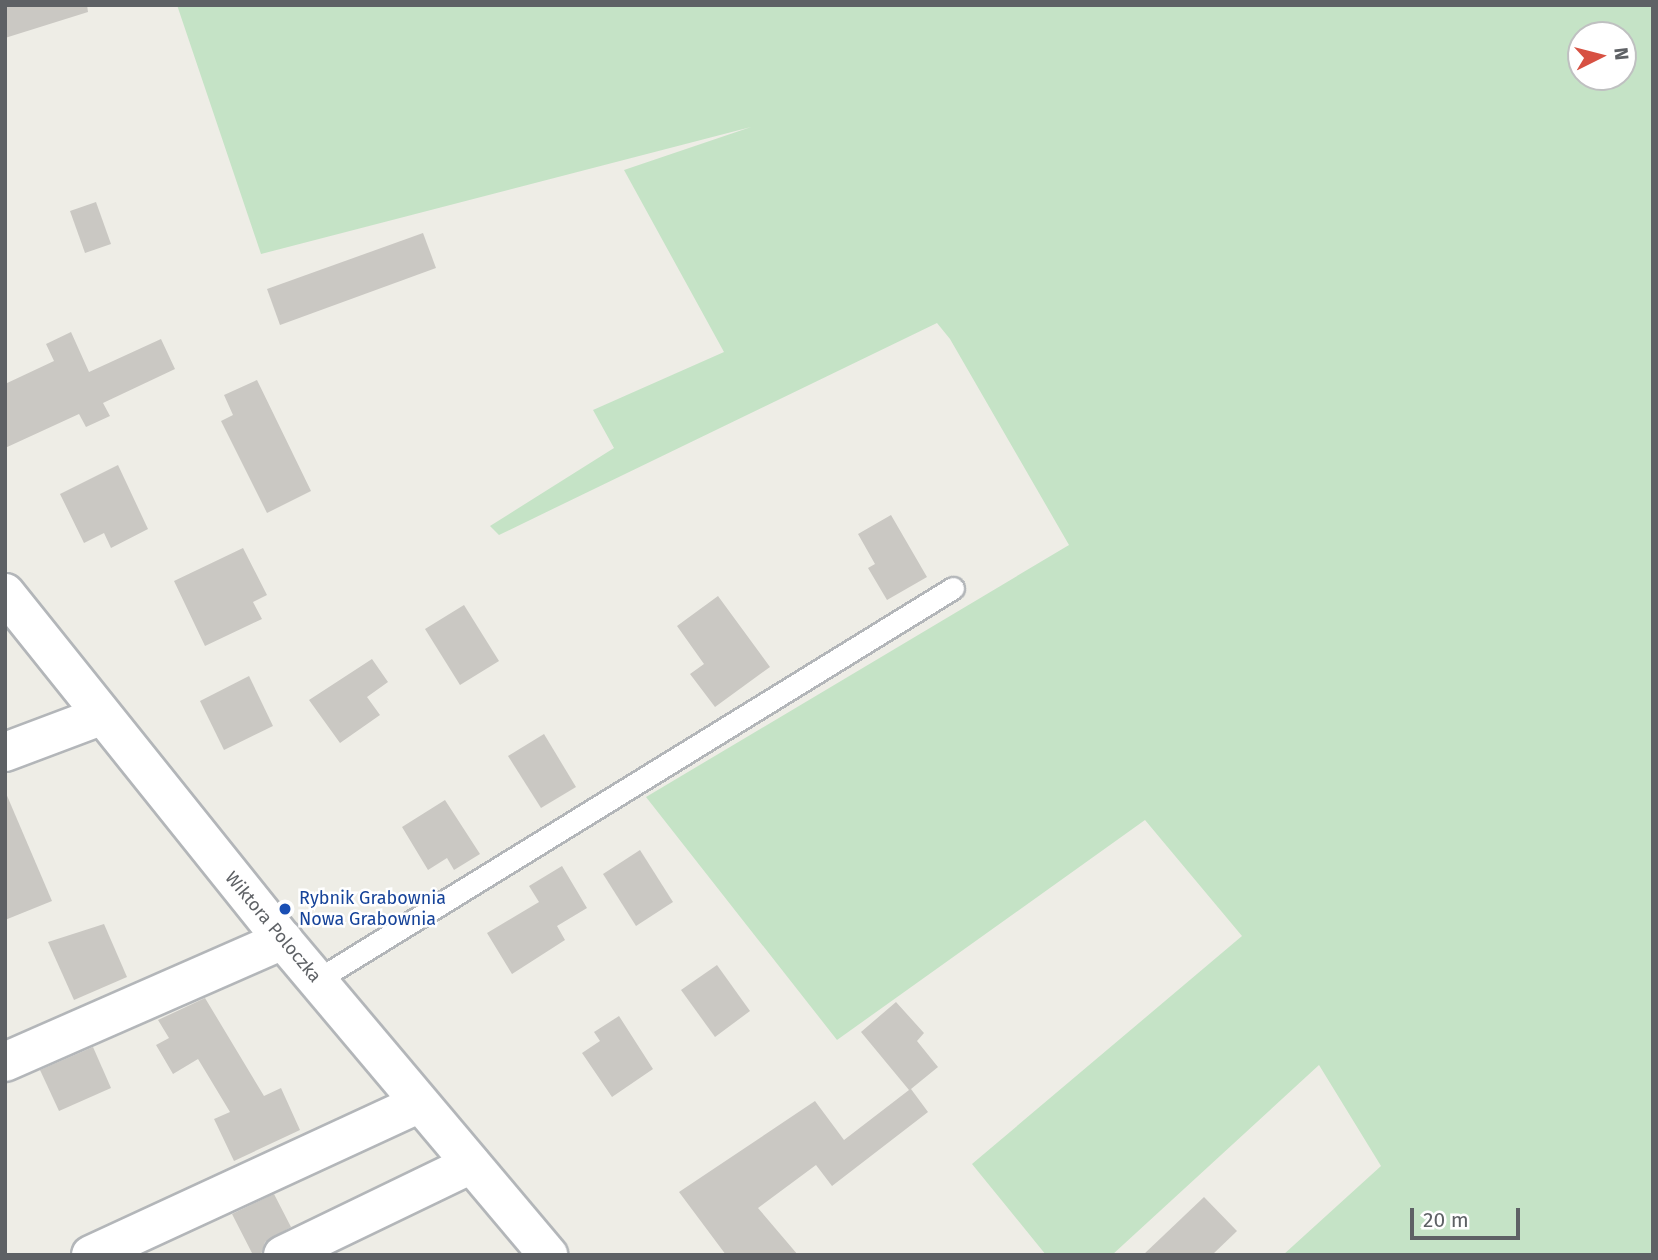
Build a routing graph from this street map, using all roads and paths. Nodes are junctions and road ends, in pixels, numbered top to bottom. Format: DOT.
graph roads {
  1 [pos="953,588"];
  2 [pos="5,593"];
  3 [pos="101,716"];
  4 [pos="5,752"];
  5 [pos="283,940"];
  6 [pos="317,981"];
  7 [pos="5,1062"];
  8 [pos="420,1103"];
  9 [pos="471,1164"];
  10 [pos="91,1255"];
  11 [pos="284,1255"];
  12 [pos="548,1255"];
  1 -- 6 [label="lane"];
  2 -- 3 [label="street, Wiktora Poloczka"];
  3 -- 4 [label="street"];
  3 -- 5 [label="street, Wiktora Poloczka"];
  5 -- 6 [label="street, Wiktora Poloczka"];
  5 -- 7 [label="street"];
  6 -- 8 [label="street, Wiktora Poloczka"];
  8 -- 9 [label="street, Wiktora Poloczka"];
  8 -- 10 [label="street"];
  9 -- 11 [label="street"];
  9 -- 12 [label="street, Wiktora Poloczka"];
}
